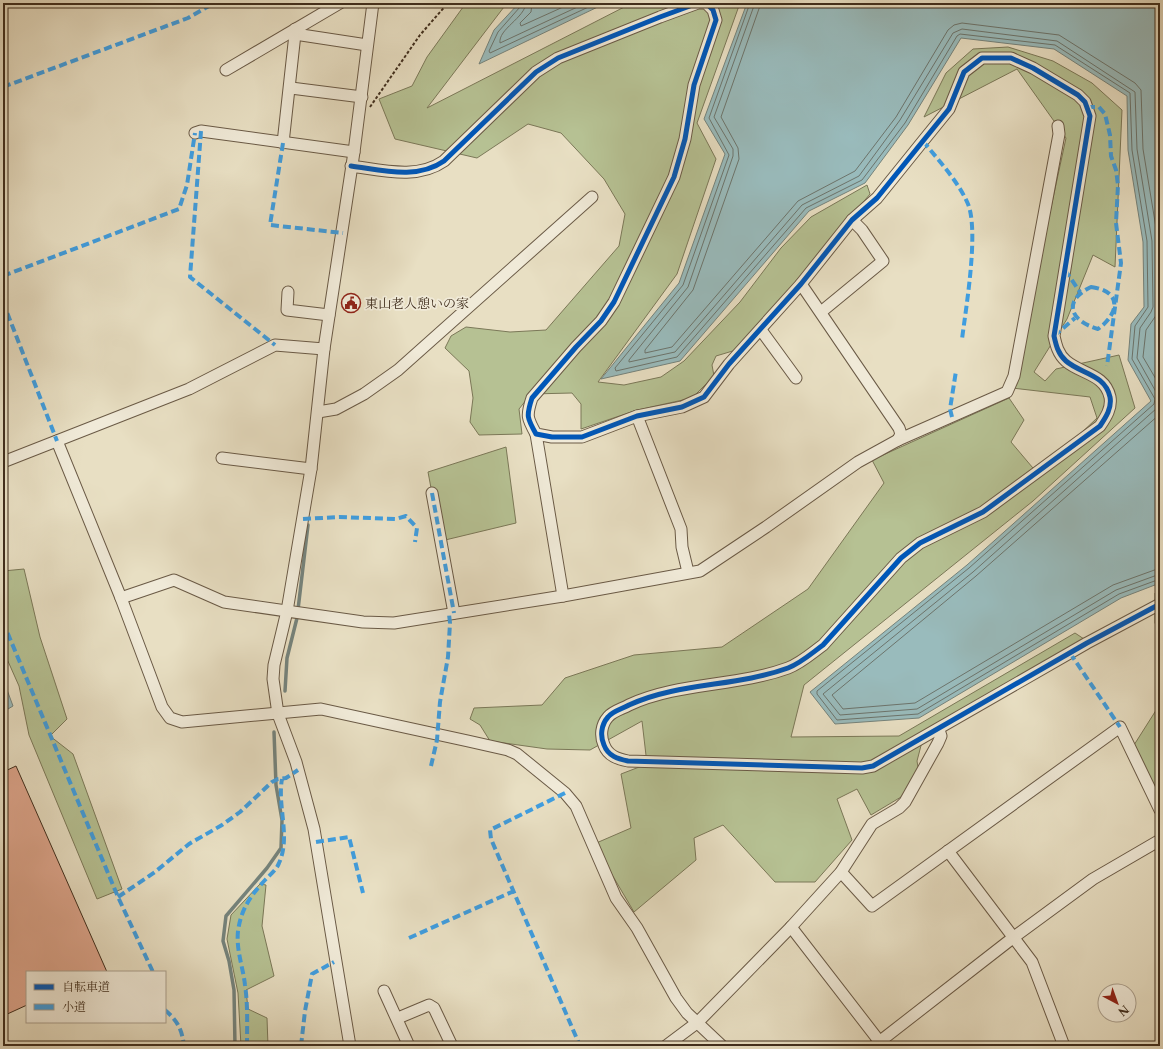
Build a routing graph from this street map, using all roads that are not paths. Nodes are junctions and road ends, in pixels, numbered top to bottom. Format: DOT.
graph roads {
  1 [pos="340,3"];
  2 [pos="373,3"];
  3 [pos="295,32"];
  4 [pos="367,45"];
  5 [pos="226,70"];
  6 [pos="291,88"];
  7 [pos="362,97"];
  8 [pos="1058,126"];
  9 [pos="195,133"];
  10 [pos="283,143"];
  11 [pos="354,152"];
  12 [pos="352,166"];
  13 [pos="592,197"];
  14 [pos="852,220"];
  15 [pos="801,284"];
  16 [pos="288,292"];
  17 [pos="821,312"];
  18 [pos="330,315"];
  19 [pos="761,330"];
  20 [pos="324,349"];
  21 [pos="796,378"];
  22 [pos="318,412"];
  23 [pos="637,416"];
  24 [pos="536,434"];
  25 [pos="898,440"];
  26 [pos="57,441"];
  27 [pos="222,458"];
  28 [pos="3,462"];
  29 [pos="310,469"];
  30 [pos="432,493"];
  31 [pos="688,572"];
  32 [pos="564,596"];
  33 [pos="121,598"];
  34 [pos="1160,604"];
  35 [pos="287,611"];
  36 [pos="454,613"];
  37 [pos="278,714"];
  38 [pos="939,730"];
  39 [pos="1160,810"];
  40 [pos="1160,840"];
  41 [pos="948,851"];
  42 [pos="841,872"];
  43 [pos="791,927"];
  44 [pos="1014,937"];
  45 [pos="384,991"];
  46 [pos="398,1018"];
  47 [pos="698,1022"];
  48 [pos="879,1045"];
  49 [pos="350,1046"];
  50 [pos="409,1046"];
  51 [pos="452,1046"];
  52 [pos="666,1046"];
  53 [pos="722,1046"];
  54 [pos="1064,1046"];
  1 -- 3 [label="street"];
  2 -- 4 [label="street"];
  3 -- 4 [label="street"];
  3 -- 5 [label="street"];
  3 -- 6 [label="street"];
  4 -- 7 [label="street"];
  6 -- 7 [label="street"];
  6 -- 10 [label="street"];
  7 -- 11 [label="street"];
  8 -- 25 [label="street"];
  9 -- 10 [label="street"];
  10 -- 11 [label="street"];
  11 -- 12 [label="street"];
  12 -- 18 [label="street"];
  12 -- 24 [label="street"];
  13 -- 22 [label="street"];
  14 -- 15 [label="street"];
  14 -- 17 [label="street"];
  14 -- 38 [label="street"];
  15 -- 17 [label="street"];
  15 -- 19 [label="street"];
  16 -- 18 [label="street"];
  17 -- 25 [label="street"];
  18 -- 20 [label="street"];
  19 -- 21 [label="street"];
  19 -- 23 [label="street"];
  20 -- 22 [label="street"];
  20 -- 26 [label="street"];
  22 -- 29 [label="street"];
  23 -- 24 [label="street"];
  23 -- 31 [label="street"];
  24 -- 32 [label="street"];
  25 -- 31 [label="street"];
  26 -- 28 [label="street"];
  26 -- 33 [label="street"];
  27 -- 29 [label="street"];
  29 -- 35 [label="street"];
  30 -- 36 [label="street"];
  31 -- 32 [label="street"];
  32 -- 36 [label="street"];
  33 -- 35 [label="street"];
  33 -- 37 [label="street"];
  34 -- 38 [label="street"];
  35 -- 36 [label="street"];
  35 -- 37 [label="street"];
  37 -- 47 [label="street"];
  37 -- 49 [label="street"];
  38 -- 42 [label="street"];
  39 -- 41 [label="street"];
  40 -- 44 [label="street"];
  41 -- 42 [label="street"];
  41 -- 44 [label="street"];
  42 -- 43 [label="street"];
  43 -- 47 [label="street"];
  43 -- 48 [label="street"];
  44 -- 48 [label="street"];
  44 -- 54 [label="street"];
  45 -- 46 [label="street"];
  46 -- 50 [label="street"];
  46 -- 51 [label="street"];
  47 -- 52 [label="street"];
  47 -- 53 [label="street"];
}
